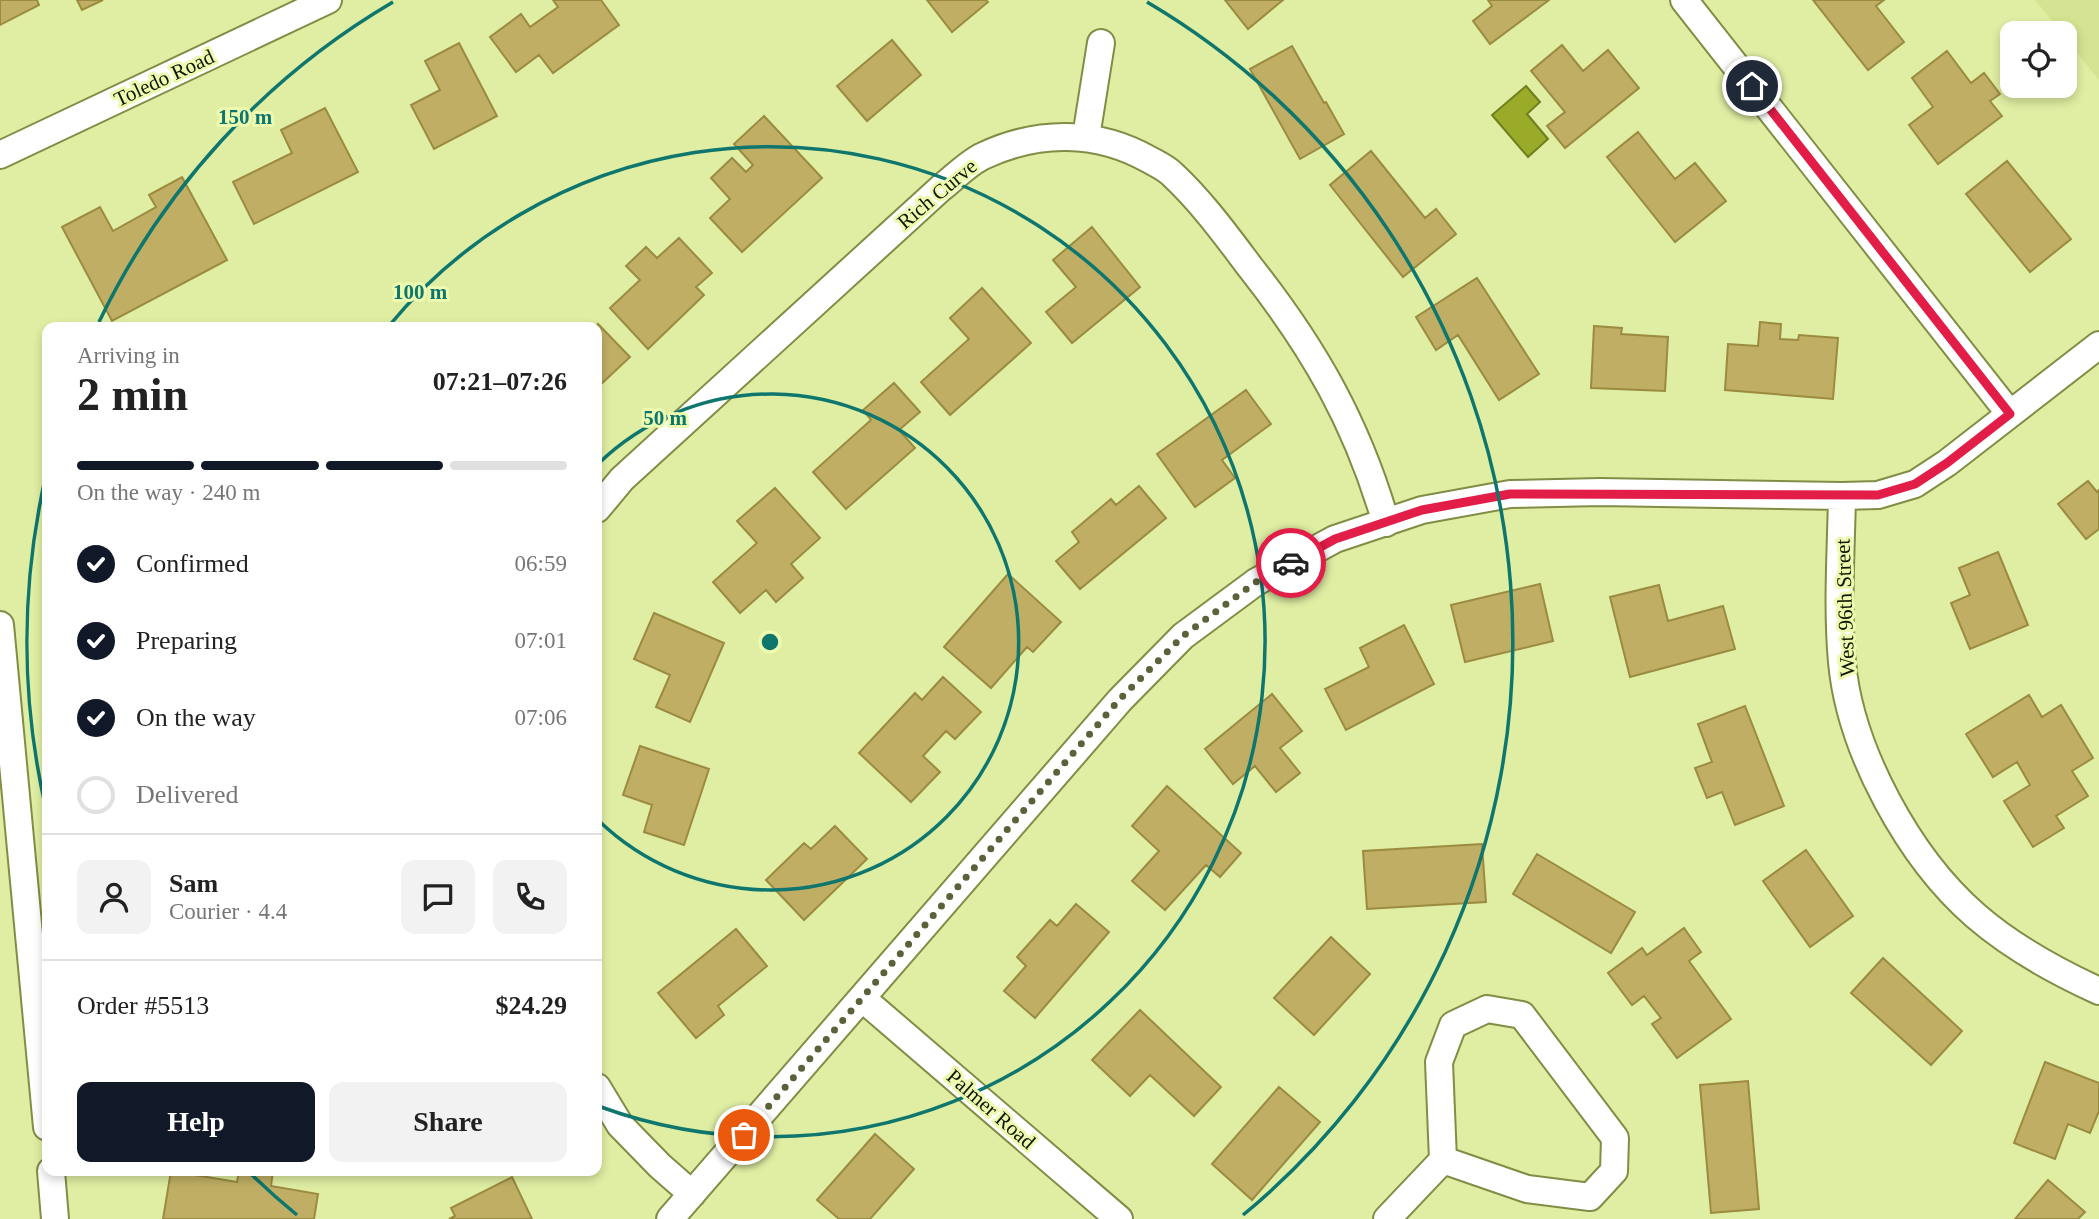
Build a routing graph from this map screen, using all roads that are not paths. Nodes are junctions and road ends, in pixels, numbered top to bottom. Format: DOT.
graph roads {
  1 [pos="328,0"];
  2 [pos="1684,0"];
  3 [pos="1101,43"];
  4 [pos="1086,137"];
  5 [pos="0,155"];
  6 [pos="2099,345"];
  7 [pos="2010,414"];
  8 [pos="1842,496"];
  9 [pos="602,503"];
  10 [pos="1386,523"];
  11 [pos="0,625"];
  12 [pos="2099,991"];
  13 [pos="863,999"];
  14 [pos="42,1074"];
  15 [pos="602,1095"];
  16 [pos="1443,1160"];
  17 [pos="51,1176"];
  18 [pos="692,1194"];
  19 [pos="55,1219"];
  20 [pos="670,1219"];
  21 [pos="1119,1219"];
  22 [pos="1387,1219"];
  1 -- 5 [label="street, Toledo Road"];
  2 -- 7 [label="street"];
  3 -- 4 [label="street"];
  4 -- 9 [label="street, Rich Curve"];
  4 -- 10 [label="street, Rich Curve"];
  6 -- 7 [label="street"];
  7 -- 8 [label="street"];
  8 -- 10 [label="street"];
  8 -- 12 [label="street, West 96th Street"];
  10 -- 13 [label="street"];
  11 -- 14 [label="street"];
  13 -- 18 [label="street"];
  13 -- 21 [label="street, Palmer Road"];
  15 -- 18 [label="street"];
  16 -- 16 [label="street"];
  16 -- 22 [label="street"];
  17 -- 19 [label="street"];
  18 -- 20 [label="street"];
}
